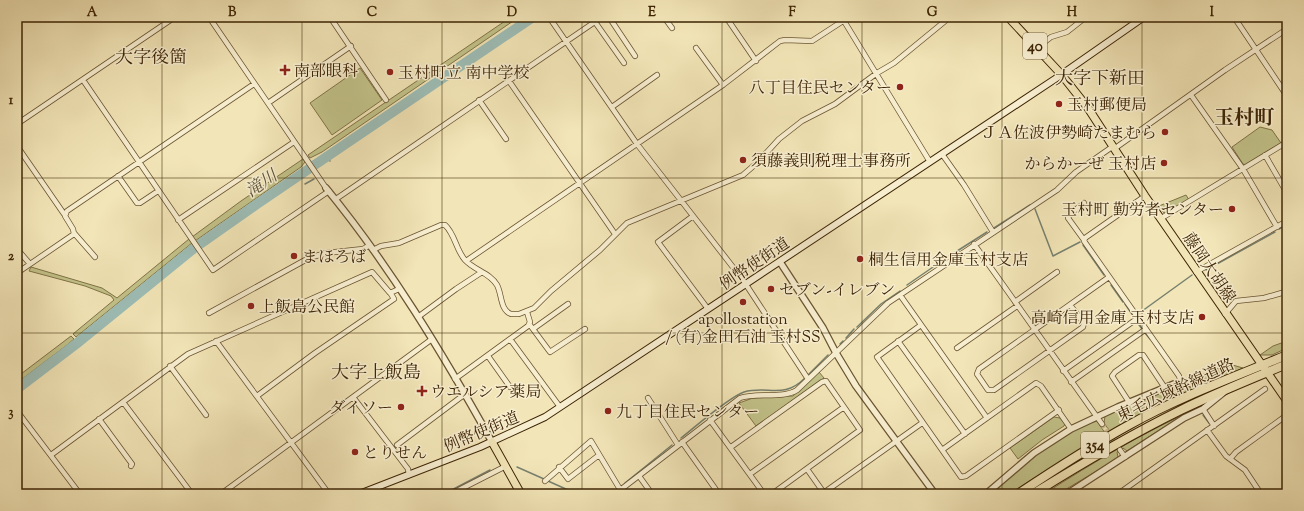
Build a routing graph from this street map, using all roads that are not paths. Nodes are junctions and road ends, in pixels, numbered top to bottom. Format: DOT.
graph roads {
  1 [pos="175,17"];
  2 [pos="209,17"];
  3 [pos="330,17"];
  4 [pos="549,17"];
  5 [pos="602,17"];
  6 [pos="610,17"];
  7 [pos="664,17"];
  8 [pos="726,17"];
  9 [pos="849,17"];
  10 [pos="950,17"];
  11 [pos="1008,17"];
  12 [pos="1086,17"];
  13 [pos="1144,17"];
  14 [pos="1234,17"];
  15 [pos="844,21"];
  16 [pos="595,22"];
  17 [pos="672,28"];
  18 [pos="1287,29"];
  19 [pos="566,42"];
  20 [pos="351,46"];
  21 [pos="696,48"];
  22 [pos="1037,48"];
  23 [pos="1257,51"];
  24 [pos="635,56"];
  25 [pos="756,61"];
  26 [pos="624,63"];
  27 [pos="877,73"];
  28 [pos="1061,74"];
  29 [pos="657,75"];
  30 [pos="83,80"];
  31 [pos="509,81"];
  32 [pos="254,84"];
  33 [pos="723,84"];
  34 [pos="1191,95"];
  35 [pos="1287,96"];
  36 [pos="386,100"];
  37 [pos="479,100"];
  38 [pos="268,104"];
  39 [pos="612,107"];
  40 [pos="17,124"];
  41 [pos="506,139"];
  42 [pos="294,142"];
  43 [pos="1287,142"];
  44 [pos="636,144"];
  45 [pos="17,146"];
  46 [pos="1113,148"];
  47 [pos="942,154"];
  48 [pos="1265,155"];
  49 [pos="139,162"];
  50 [pos="930,162"];
  51 [pos="1243,169"];
  52 [pos="118,176"];
  53 [pos="579,183"];
  54 [pos="328,189"];
  55 [pos="158,191"];
  56 [pos="1287,193"];
  57 [pos="1144,196"];
  58 [pos="336,199"];
  59 [pos="681,200"];
  60 [pos="1084,203"];
  61 [pos="64,214"];
  62 [pos="693,216"];
  63 [pos="1160,219"];
  64 [pos="178,220"];
  65 [pos="1287,221"];
  66 [pos="1277,227"];
  67 [pos="993,232"];
  68 [pos="74,233"];
  69 [pos="615,234"];
  70 [pos="1084,240"];
  71 [pos="974,244"];
  72 [pos="371,248"];
  73 [pos="17,249"];
  74 [pos="95,257"];
  75 [pos="466,261"];
  76 [pos="780,262"];
  77 [pos="30,264"];
  78 [pos="482,272"];
  79 [pos="1057,272"];
  80 [pos="1196,272"];
  81 [pos="17,274"];
  82 [pos="1109,277"];
  83 [pos="746,284"];
  84 [pos="399,289"];
  85 [pos="391,294"];
  86 [pos="900,295"];
  87 [pos="1287,295"];
  88 [pos="568,304"];
  89 [pos="1016,304"];
  90 [pos="1070,305"];
  91 [pos="708,309"];
  92 [pos="527,312"];
  93 [pos="209,313"];
  94 [pos="1225,314"];
  95 [pos="418,317"];
  96 [pos="1138,318"];
  97 [pos="530,325"];
  98 [pos="921,325"];
  99 [pos="585,328"];
  100 [pos="533,329"];
  101 [pos="1146,329"];
  102 [pos="1035,330"];
  103 [pos="432,339"];
  104 [pos="510,339"];
  105 [pos="216,341"];
  106 [pos="898,341"];
  107 [pos="957,348"];
  108 [pos="1049,351"];
  109 [pos="836,353"];
  110 [pos="1287,355"];
  111 [pos="488,356"];
  112 [pos="1287,364"];
  113 [pos="1261,365"];
  114 [pos="170,366"];
  115 [pos="1063,371"];
  116 [pos="1266,373"];
  117 [pos="455,379"];
  118 [pos="808,379"];
  119 [pos="1071,382"];
  120 [pos="1181,383"];
  121 [pos="510,387"];
  122 [pos="1209,387"];
  123 [pos="1165,388"];
  124 [pos="1227,389"];
  125 [pos="1265,389"];
  126 [pos="465,394"];
  127 [pos="257,396"];
  128 [pos="353,397"];
  129 [pos="648,398"];
  130 [pos="1287,401"];
  131 [pos="122,402"];
  132 [pos="1129,402"];
  133 [pos="560,407"];
  134 [pos="844,407"];
  135 [pos="1203,409"];
  136 [pos="1059,410"];
  137 [pos="17,411"];
  138 [pos="206,415"];
  139 [pos="1287,415"];
  140 [pos="1097,417"];
  141 [pos="987,418"];
  142 [pos="99,419"];
  143 [pos="710,420"];
  144 [pos="922,422"];
  145 [pos="1102,424"];
  146 [pos="1214,426"];
  147 [pos="1071,429"];
  148 [pos="1208,430"];
  149 [pos="965,434"];
  150 [pos="896,441"];
  151 [pos="291,442"];
  152 [pos="492,442"];
  153 [pos="680,443"];
  154 [pos="397,445"];
  155 [pos="731,447"];
  156 [pos="942,450"];
  157 [pos="1120,450"];
  158 [pos="51,455"];
  159 [pos="600,455"];
  160 [pos="1124,457"];
  161 [pos="1230,459"];
  162 [pos="131,466"];
  163 [pos="506,466"];
  164 [pos="559,467"];
  165 [pos="807,469"];
  166 [pos="410,474"];
  167 [pos="750,474"];
  168 [pos="639,476"];
  169 [pos="546,479"];
  170 [pos="17,490"];
  171 [pos="621,491"];
  172 [pos="78,493"];
  173 [pos="823,493"];
  174 [pos="20,494"];
  175 [pos="192,494"];
  176 [pos="221,494"];
  177 [pos="329,494"];
  178 [pos="359,494"];
  179 [pos="451,494"];
  180 [pos="521,494"];
  181 [pos="615,494"];
  182 [pos="652,494"];
  183 [pos="719,494"];
  184 [pos="764,494"];
  185 [pos="772,494"];
  186 [pos="934,494"];
  187 [pos="986,494"];
  188 [pos="1018,494"];
  189 [pos="1033,494"];
  190 [pos="1067,494"];
  191 [pos="1118,494"];
  192 [pos="1261,494"];
  1 -- 30 [label="street"];
  2 -- 32 [label="street"];
  3 -- 20 [label="street"];
  4 -- 19 [label="street"];
  5 -- 16 [label="street"];
  6 -- 24 [label="street"];
  7 -- 17 [label="street"];
  8 -- 25 [label="street"];
  9 -- 15 [label="street"];
  10 -- 27 [label="street"];
  11 -- 22 [label="main road, 藤岡大胡線 / 40"];
  12 -- 22 [label="street"];
  13 -- 28 [label="main road, 例幣使街道"];
  14 -- 23 [label="street"];
  15 -- 25 [label="street"];
  15 -- 27 [label="street"];
  16 -- 19 [label="street"];
  16 -- 26 [label="street"];
  18 -- 23 [label="street"];
  19 -- 31 [label="street"];
  19 -- 39 [label="street"];
  20 -- 36 [label="street"];
  20 -- 38 [label="street"];
  21 -- 33 [label="street"];
  22 -- 28 [label="main road, 藤岡大胡線 / 40"];
  23 -- 34 [label="street"];
  23 -- 35 [label="street"];
  25 -- 33 [label="street"];
  27 -- 50 [label="street"];
  27 -- 59 [label="street"];
  28 -- 46 [label="main road, 藤岡大胡線 / 40"];
  28 -- 47 [label="main road, 例幣使街道"];
  29 -- 39 [label="street"];
  30 -- 40 [label="street"];
  30 -- 49 [label="street"];
  31 -- 37 [label="street"];
  31 -- 53 [label="street"];
  32 -- 38 [label="street"];
  32 -- 49 [label="street"];
  33 -- 44 [label="street"];
  34 -- 46 [label="street"];
  34 -- 51 [label="street"];
  37 -- 41 [label="street"];
  37 -- 58 [label="street"];
  38 -- 42 [label="street"];
  39 -- 44 [label="street"];
  42 -- 54 [label="street"];
  42 -- 64 [label="street"];
  43 -- 48 [label="street"];
  44 -- 53 [label="street"];
  44 -- 59 [label="street"];
  45 -- 61 [label="street"];
  46 -- 57 [label="main road, 藤岡大胡線 / 40"];
  46 -- 67 [label="street"];
  47 -- 50 [label="main road, 例幣使街道"];
  47 -- 67 [label="street"];
  48 -- 51 [label="street"];
  48 -- 56 [label="street"];
  49 -- 52 [label="street"];
  49 -- 55 [label="street"];
  50 -- 76 [label="main road, 例幣使街道"];
  51 -- 63 [label="street"];
  51 -- 66 [label="street"];
  52 -- 55 [label="street"];
  52 -- 61 [label="street"];
  53 -- 69 [label="street"];
  53 -- 75 [label="street"];
  54 -- 58 [label="street"];
  54 -- 64 [label="street"];
  55 -- 64 [label="street"];
  57 -- 63 [label="main road, 藤岡大胡線 / 40"];
  57 -- 70 [label="street"];
  58 -- 72 [label="street"];
  59 -- 62 [label="street"];
  59 -- 69 [label="street"];
  60 -- 70 [label="street"];
  61 -- 68 [label="street"];
  62 -- 83 [label="street"];
  62 -- 91 [label="street"];
  63 -- 80 [label="main road, 藤岡大胡線 / 40"];
  65 -- 66 [label="street"];
  66 -- 80 [label="street"];
  67 -- 71 [label="street"];
  68 -- 74 [label="street"];
  68 -- 77 [label="street"];
  69 -- 92 [label="street"];
  70 -- 82 [label="street"];
  71 -- 86 [label="street"];
  71 -- 89 [label="street"];
  72 -- 75 [label="street"];
  72 -- 84 [label="street"];
  72 -- 93 [label="street"];
  73 -- 77 [label="street"];
  75 -- 78 [label="street"];
  76 -- 83 [label="main road, 例幣使街道"];
  76 -- 109 [label="street"];
  77 -- 81 [label="street"];
  78 -- 92 [label="street"];
  78 -- 95 [label="street"];
  79 -- 89 [label="street"];
  80 -- 94 [label="main road, 藤岡大胡線 / 40"];
  82 -- 90 [label="street"];
  82 -- 96 [label="street"];
  83 -- 91 [label="main road, 例幣使街道"];
  83 -- 118 [label="street"];
  84 -- 85 [label="street"];
  84 -- 95 [label="street"];
  85 -- 105 [label="street"];
  85 -- 127 [label="street"];
  86 -- 98 [label="street"];
  86 -- 109 [label="street"];
  87 -- 94 [label="street"];
  88 -- 100 [label="street"];
  89 -- 102 [label="street"];
  89 -- 107 [label="street"];
  90 -- 102 [label="street"];
  90 -- 108 [label="street"];
  91 -- 133 [label="main road, 例幣使街道"];
  92 -- 97 [label="street"];
  94 -- 113 [label="main road, 藤岡大胡線 / 40"];
  95 -- 103 [label="street"];
  96 -- 101 [label="street"];
  96 -- 115 [label="street"];
  97 -- 100 [label="street"];
  97 -- 104 [label="street"];
  98 -- 106 [label="street"];
  98 -- 141 [label="street"];
  99 -- 100 [label="street"];
  101 -- 119 [label="street"];
  101 -- 120 [label="street"];
  102 -- 108 [label="street"];
  102 -- 108 [label="street"];
  103 -- 117 [label="street"];
  103 -- 128 [label="street"];
  104 -- 111 [label="street"];
  104 -- 133 [label="street"];
  105 -- 114 [label="street"];
  105 -- 127 [label="street"];
  106 -- 144 [label="street"];
  106 -- 149 [label="street"];
  108 -- 115 [label="street"];
  109 -- 118 [label="street"];
  109 -- 150 [label="street"];
  110 -- 113 [label="highway, 東毛広域幹線道路 / 354"];
  111 -- 117 [label="street"];
  111 -- 121 [label="street"];
  112 -- 116 [label="highway, 東毛広域幹線道路 / 354"];
  113 -- 116 [label="main road, 藤岡大胡線 / 40"];
  113 -- 122 [label="highway, 東毛広域幹線道路 / 354"];
  114 -- 131 [label="street"];
  114 -- 138 [label="street"];
  115 -- 119 [label="street"];
  116 -- 124 [label="highway, 東毛広域幹線道路 / 354"];
  116 -- 130 [label="main road, 藤岡大胡線 / 40"];
  117 -- 126 [label="street"];
  118 -- 143 [label="street"];
  119 -- 140 [label="street"];
  120 -- 122 [label="street"];
  120 -- 123 [label="street"];
  122 -- 188 [label="highway, 東毛広域幹線道路 / 354"];
  123 -- 132 [label="street"];
  123 -- 132 [label="street"];
  124 -- 135 [label="street"];
  124 -- 189 [label="highway, 東毛広域幹線道路 / 354"];
  125 -- 146 [label="street"];
  126 -- 152 [label="street"];
  126 -- 154 [label="street"];
  127 -- 151 [label="street"];
  128 -- 151 [label="street"];
  128 -- 166 [label="street"];
  129 -- 153 [label="street"];
  131 -- 142 [label="street"];
  131 -- 175 [label="street"];
  132 -- 140 [label="street"];
  133 -- 152 [label="main road, 例幣使街道"];
  134 -- 155 [label="street"];
  134 -- 165 [label="street"];
  134 -- 167 [label="street"];
  135 -- 146 [label="street"];
  135 -- 160 [label="street"];
  136 -- 141 [label="street"];
  136 -- 147 [label="street"];
  136 -- 156 [label="street"];
  137 -- 158 [label="street"];
  139 -- 161 [label="street"];
  140 -- 145 [label="street"];
  140 -- 147 [label="street"];
  141 -- 149 [label="street"];
  142 -- 158 [label="street"];
  142 -- 162 [label="street"];
  143 -- 153 [label="street"];
  143 -- 155 [label="street"];
  144 -- 150 [label="street"];
  144 -- 156 [label="street"];
  146 -- 148 [label="street"];
  147 -- 187 [label="street"];
  148 -- 161 [label="street"];
  148 -- 191 [label="street"];
  149 -- 156 [label="street"];
  150 -- 173 [label="street"];
  150 -- 186 [label="street"];
  151 -- 176 [label="street"];
  151 -- 177 [label="street"];
  152 -- 163 [label="main road"];
  152 -- 166 [label="main road, 例幣使街道"];
  153 -- 168 [label="street"];
  153 -- 183 [label="street"];
  155 -- 167 [label="street"];
  157 -- 160 [label="street"];
  158 -- 172 [label="street"];
  159 -- 164 [label="street"];
  159 -- 164 [label="street"];
  159 -- 171 [label="street"];
  160 -- 190 [label="street"];
  161 -- 192 [label="street"];
  163 -- 179 [label="street"];
  163 -- 180 [label="main road"];
  164 -- 169 [label="street"];
  165 -- 173 [label="street"];
  165 -- 185 [label="street"];
  166 -- 178 [label="main road, 例幣使街道"];
  167 -- 184 [label="street"];
  168 -- 171 [label="street"];
  168 -- 182 [label="street"];
  170 -- 174 [label="street"];
  171 -- 181 [label="street"];
}
